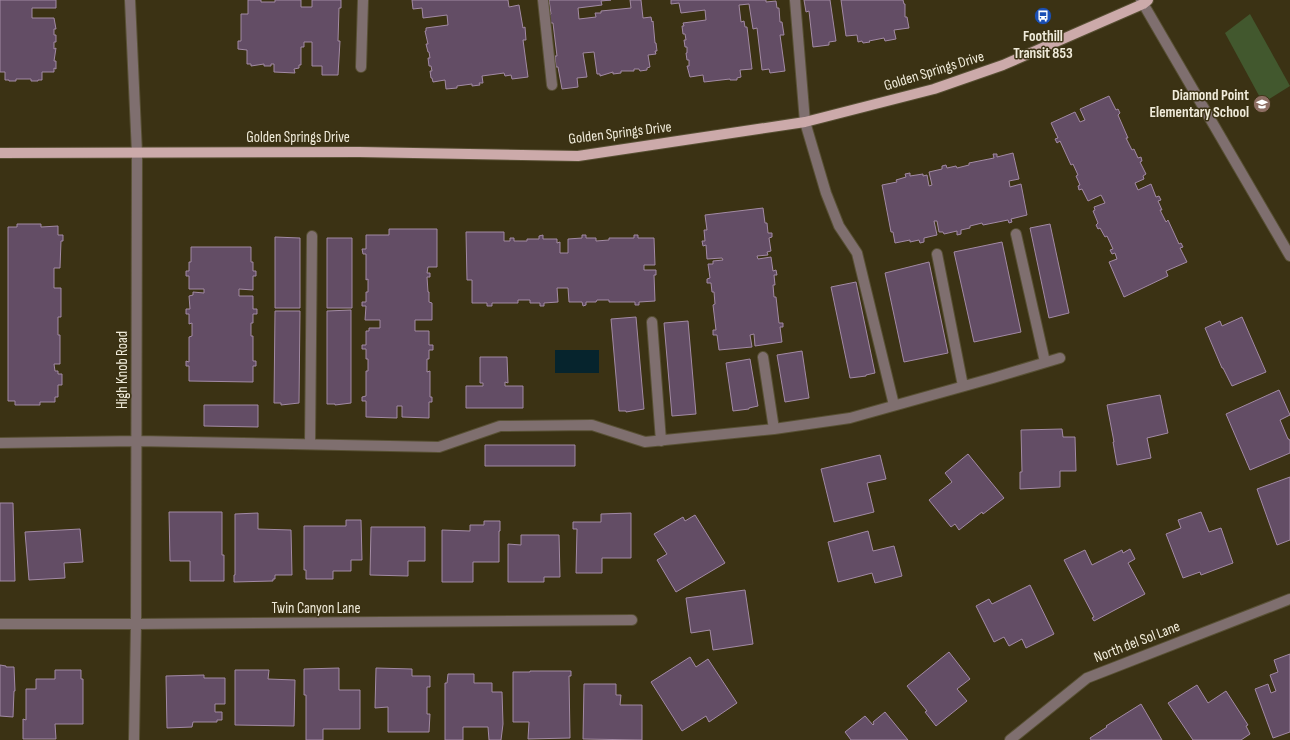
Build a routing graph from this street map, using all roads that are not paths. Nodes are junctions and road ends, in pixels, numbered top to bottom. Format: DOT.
graph roads {
  1 [pos="130,0"];
  2 [pos="363,0"];
  3 [pos="543,0"];
  4 [pos="795,0"];
  5 [pos="1144,1"];
  6 [pos="361,67"];
  7 [pos="552,86"];
  8 [pos="805,122"];
  9 [pos="0,153"];
  10 [pos="137,153"];
  11 [pos="1016,234"];
  12 [pos="312,236"];
  13 [pos="937,254"];
  14 [pos="1290,256"];
  15 [pos="652,322"];
  16 [pos="763,357"];
  17 [pos="1060,358"];
  18 [pos="1044,362"];
  19 [pos="963,386"];
  20 [pos="894,405"];
  21 [pos="774,429"];
  22 [pos="661,440"];
  23 [pos="137,441"];
  24 [pos="0,443"];
  25 [pos="310,444"];
  26 [pos="1290,599"];
  27 [pos="632,620"];
  28 [pos="0,624"];
  29 [pos="136,624"];
  30 [pos="1019,732"];
  31 [pos="134,740"];
  32 [pos="1010,740"];
  33 [pos="1026,740"];
  1 -- 10 [label="street, High Knob Road"];
  2 -- 6 [label="street"];
  3 -- 7 [label="street"];
  4 -- 8 [label="street"];
  5 -- 8 [label="main road, Golden Springs Drive"];
  5 -- 14 [label="street"];
  8 -- 10 [label="main road, Golden Springs Drive"];
  8 -- 20 [label="street"];
  9 -- 10 [label="main road, Golden Springs Drive"];
  10 -- 23 [label="street, High Knob Road"];
  11 -- 18 [label="street"];
  12 -- 25 [label="street"];
  13 -- 19 [label="street"];
  15 -- 22 [label="street"];
  16 -- 21 [label="street"];
  17 -- 18 [label="street"];
  18 -- 19 [label="street"];
  19 -- 20 [label="street"];
  20 -- 21 [label="street"];
  21 -- 22 [label="street"];
  22 -- 25 [label="street"];
  23 -- 24 [label="street"];
  23 -- 25 [label="street"];
  23 -- 29 [label="street, High Knob Road"];
  26 -- 30 [label="street, North del Sol Lane"];
  27 -- 29 [label="street, Twin Canyon Lane"];
  28 -- 29 [label="street, Twin Canyon Lane"];
  29 -- 31 [label="street, High Knob Road"];
  30 -- 32 [label="street, North del Sol Lane"];
  30 -- 33 [label="street"];
}
